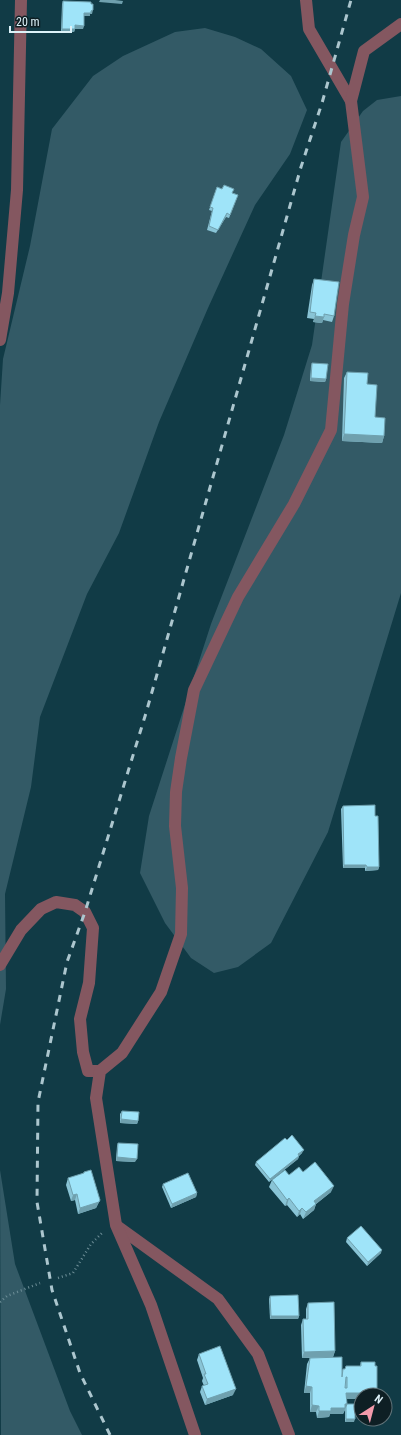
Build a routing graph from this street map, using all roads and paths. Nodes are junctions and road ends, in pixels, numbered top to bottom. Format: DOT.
graph roads {
  1 [pos="21,0"];
  2 [pos="306,0"];
  3 [pos="401,24"];
  4 [pos="351,101"];
  5 [pos="0,340"];
  6 [pos="0,965"];
  7 [pos="100,1071"];
  8 [pos="116,1225"];
  9 [pos="58,1278"];
  10 [pos="40,1282"];
  11 [pos="0,1302"];
  12 [pos="195,1435"];
  13 [pos="288,1435"];
  1 -- 5 [label="street"];
  2 -- 4 [label="street"];
  3 -- 4 [label="street"];
  4 -- 7 [label="street"];
  6 -- 7 [label="street"];
  7 -- 8 [label="street"];
  8 -- 9 [label="path"];
  8 -- 12 [label="street"];
  8 -- 13 [label="street"];
  10 -- 11 [label="path"];
}
